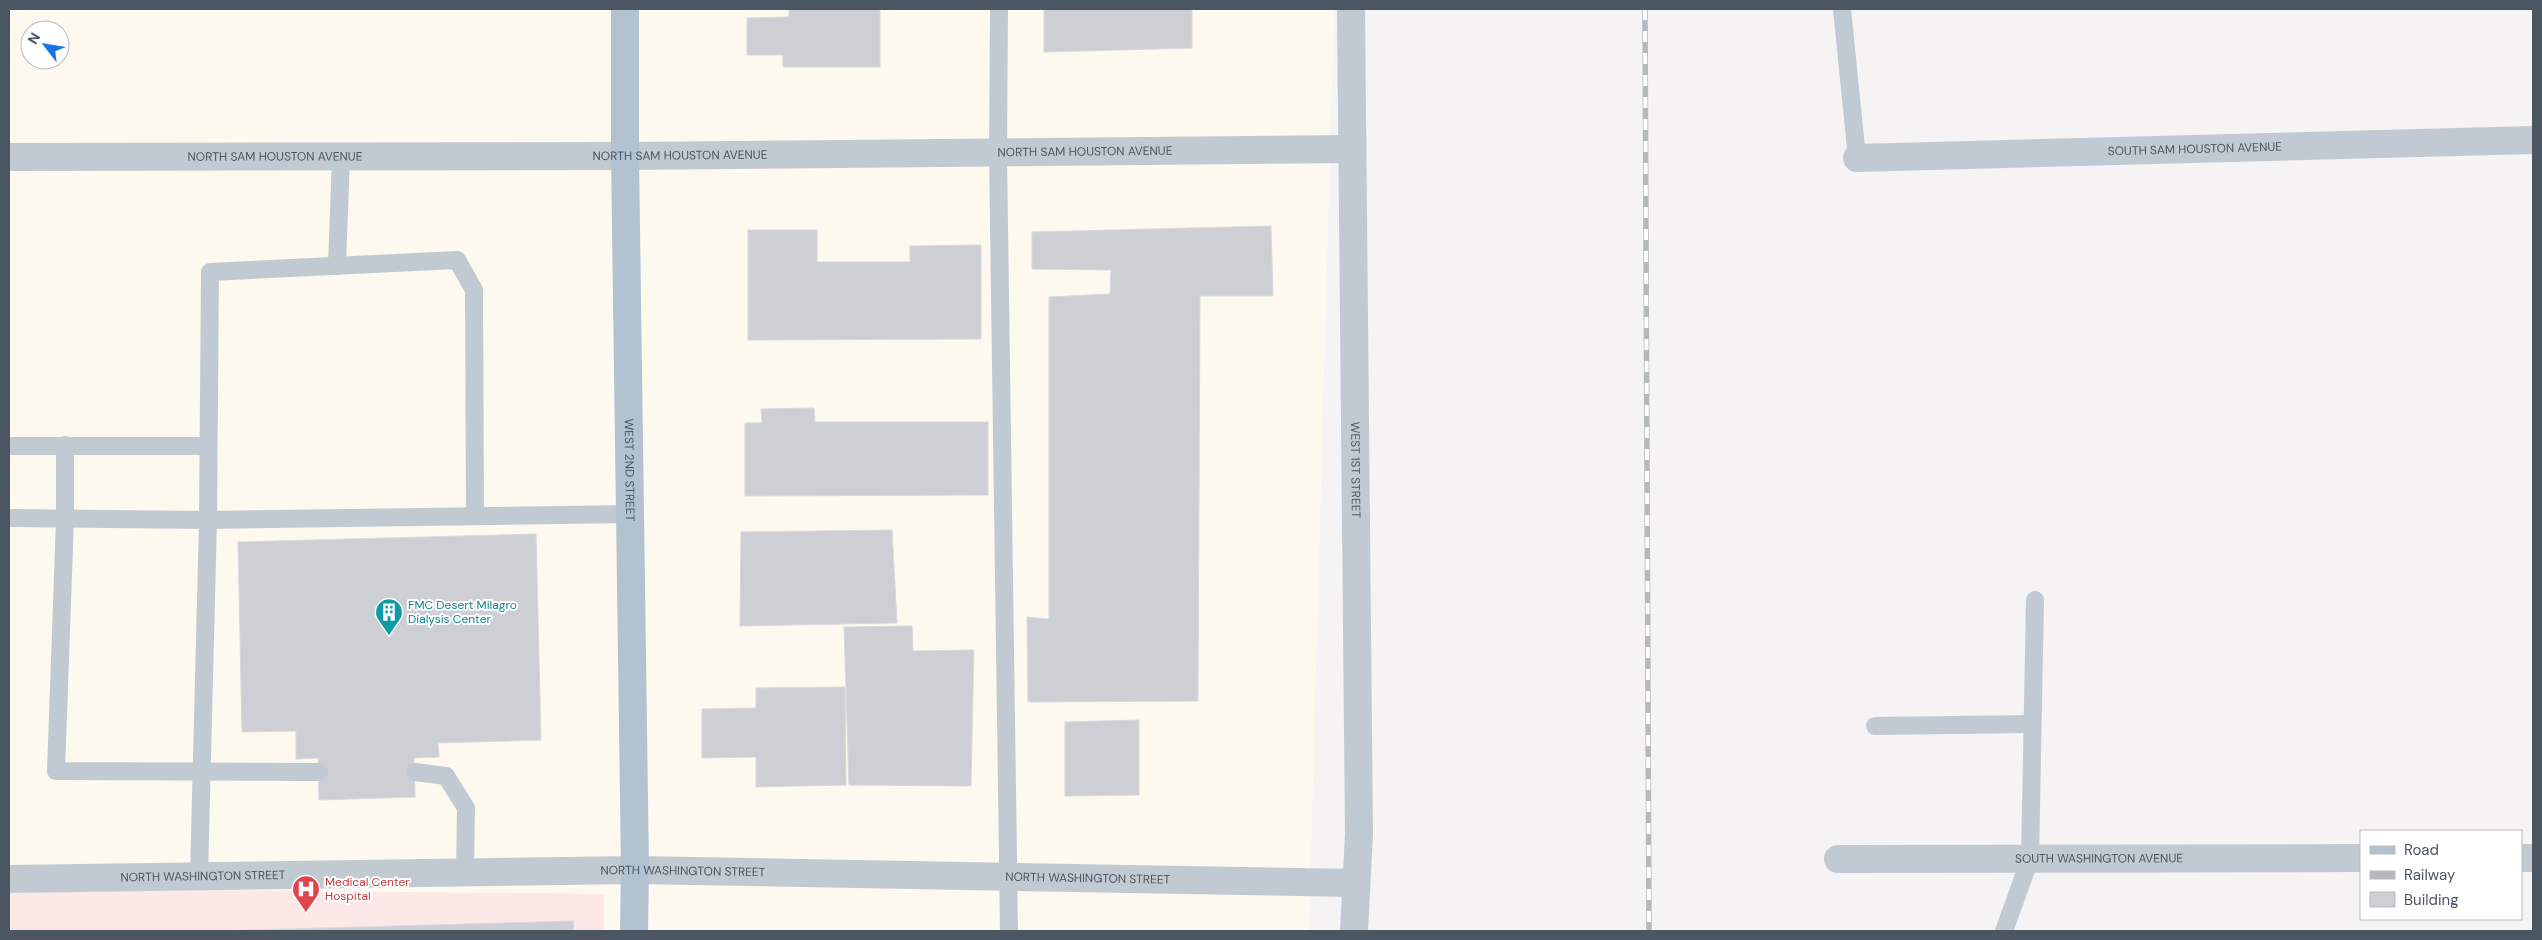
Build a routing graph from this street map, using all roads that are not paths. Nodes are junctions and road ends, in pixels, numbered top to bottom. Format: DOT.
graph roads {
  1 [pos="625,9"];
  2 [pos="999,9"];
  3 [pos="1351,9"];
  4 [pos="1842,9"];
  5 [pos="2533,140"];
  6 [pos="1352,149"];
  7 [pos="998,153"];
  8 [pos="625,156"];
  9 [pos="9,157"];
  10 [pos="341,157"];
  11 [pos="1857,158"];
  12 [pos="337,266"];
  13 [pos="65,445"];
  14 [pos="10,446"];
  15 [pos="208,446"];
  16 [pos="630,514"];
  17 [pos="475,516"];
  18 [pos="9,518"];
  19 [pos="65,519"];
  20 [pos="208,520"];
  21 [pos="2035,600"];
  22 [pos="2032,724"];
  23 [pos="1875,726"];
  24 [pos="202,771"];
  25 [pos="319,772"];
  26 [pos="415,772"];
  27 [pos="2360,858"];
  28 [pos="1838,859"];
  29 [pos="2030,859"];
  30 [pos="635,870"];
  31 [pos="465,873"];
  32 [pos="199,876"];
  33 [pos="1010,877"];
  34 [pos="9,879"];
  35 [pos="1356,883"];
  36 [pos="634,931"];
  37 [pos="1009,931"];
  38 [pos="1354,931"];
  39 [pos="2004,931"];
  1 -- 8 [label="main road, WEST 2ND STREET"];
  2 -- 7 [label="lane"];
  3 -- 6 [label="street, WEST 1ST STREET"];
  4 -- 11 [label="lane"];
  5 -- 11 [label="street, SOUTH SAM HOUSTON AVENUE"];
  6 -- 7 [label="street, NORTH SAM HOUSTON AVENUE"];
  6 -- 35 [label="street, WEST 1ST STREET"];
  7 -- 8 [label="street, NORTH SAM HOUSTON AVENUE"];
  7 -- 33 [label="lane"];
  8 -- 10 [label="street, NORTH SAM HOUSTON AVENUE"];
  8 -- 16 [label="main road, WEST 2ND STREET"];
  9 -- 10 [label="street, NORTH SAM HOUSTON AVENUE"];
  10 -- 12 [label="lane"];
  12 -- 15 [label="lane"];
  12 -- 17 [label="lane"];
  13 -- 14 [label="lane"];
  13 -- 15 [label="lane"];
  13 -- 19 [label="lane"];
  15 -- 20 [label="lane"];
  16 -- 17 [label="lane"];
  16 -- 30 [label="main road, WEST 2ND STREET"];
  17 -- 20 [label="lane"];
  18 -- 19 [label="lane"];
  19 -- 20 [label="lane"];
  19 -- 24 [label="lane"];
  20 -- 24 [label="lane"];
  21 -- 22 [label="lane"];
  22 -- 23 [label="lane"];
  22 -- 29 [label="lane"];
  24 -- 25 [label="lane"];
  24 -- 32 [label="lane"];
  26 -- 31 [label="lane"];
  27 -- 29 [label="street, SOUTH WASHINGTON AVENUE"];
  28 -- 29 [label="street, SOUTH WASHINGTON AVENUE"];
  29 -- 39 [label="lane"];
  30 -- 31 [label="street, NORTH WASHINGTON STREET"];
  30 -- 33 [label="street, NORTH WASHINGTON STREET"];
  30 -- 36 [label="main road, WEST 2ND STREET"];
  31 -- 32 [label="street, NORTH WASHINGTON STREET"];
  32 -- 34 [label="street, NORTH WASHINGTON STREET"];
  33 -- 35 [label="street, NORTH WASHINGTON STREET"];
  33 -- 37 [label="lane"];
  35 -- 38 [label="street, WEST 1ST STREET"];
}
